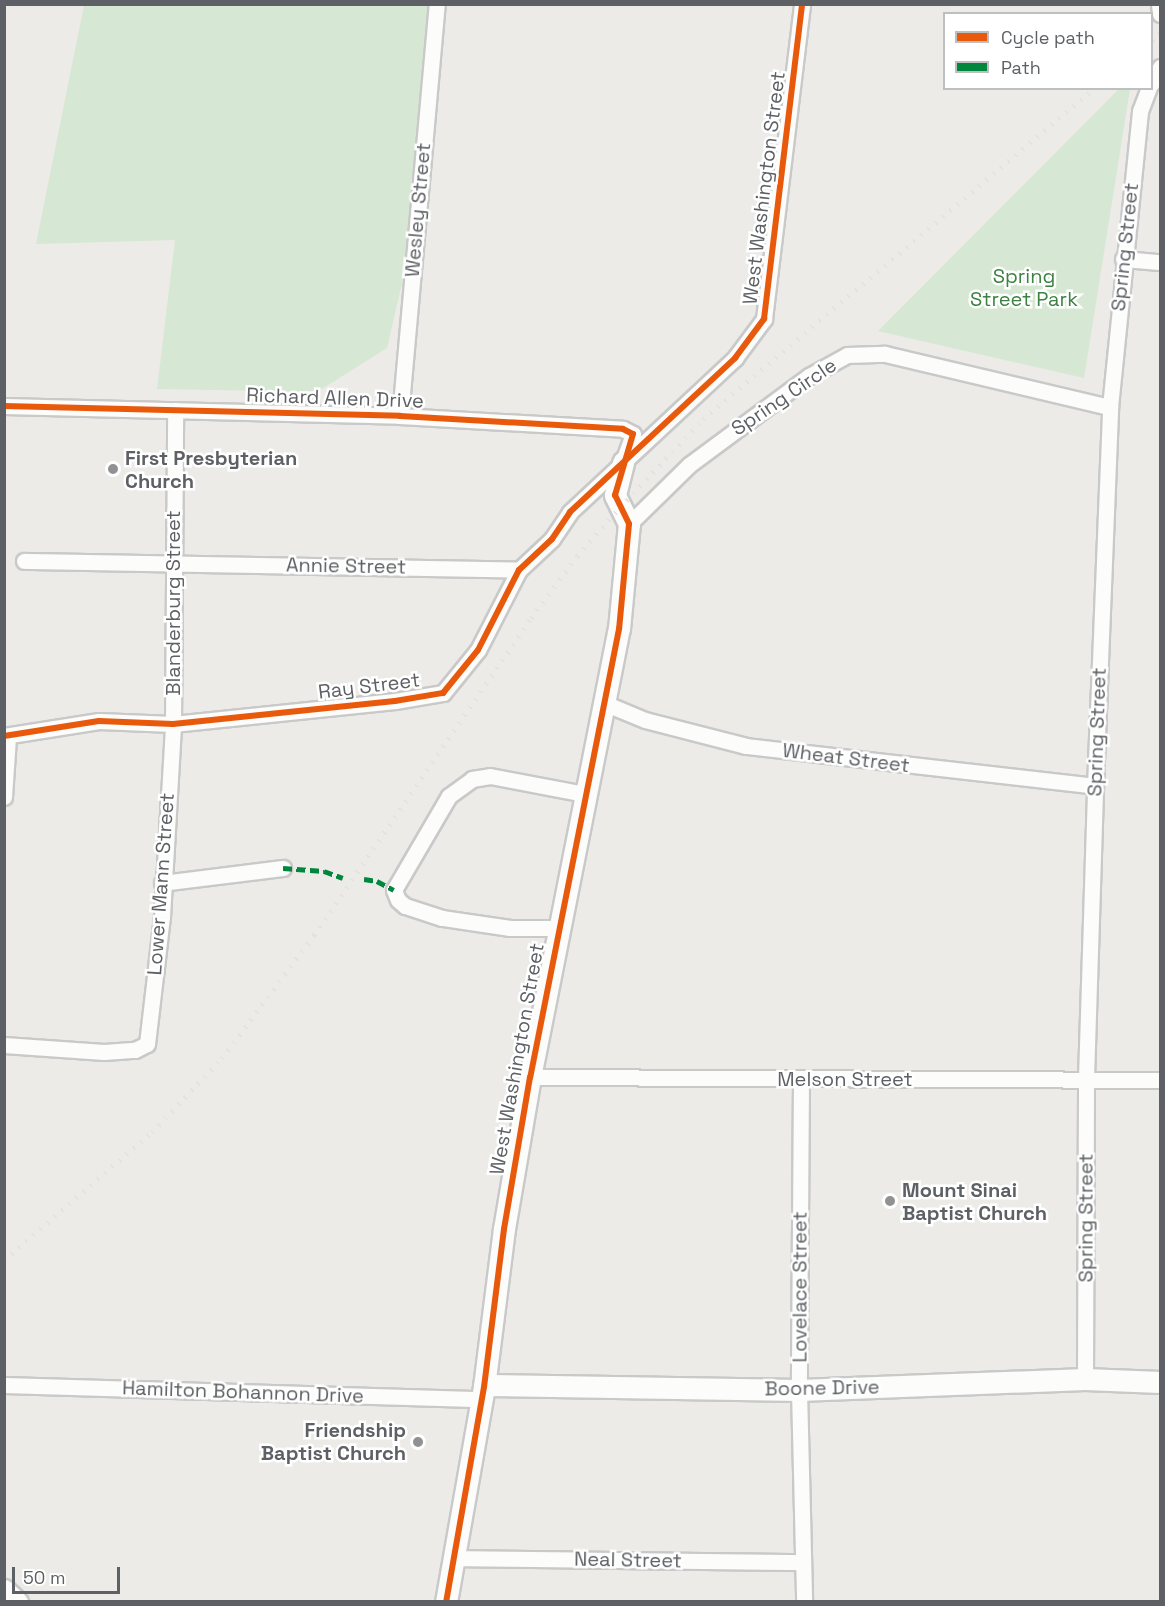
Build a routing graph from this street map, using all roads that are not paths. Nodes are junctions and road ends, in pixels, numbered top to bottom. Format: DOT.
graph roads {
  1 [pos="437,4"];
  2 [pos="802,4"];
  3 [pos="1159,4"];
  4 [pos="1161,14"];
  5 [pos="1161,67"];
  6 [pos="1153,81"];
  7 [pos="1148,90"];
  8 [pos="1123,258"];
  9 [pos="1161,262"];
  10 [pos="4,406"];
  11 [pos="1110,407"];
  12 [pos="175,410"];
  13 [pos="400,416"];
  14 [pos="623,462"];
  15 [pos="629,524"];
  16 [pos="24,561"];
  17 [pos="173,562"];
  18 [pos="519,570"];
  19 [pos="604,703"];
  20 [pos="172,724"];
  21 [pos="6,736"];
  22 [pos="1095,786"];
  23 [pos="585,794"];
  24 [pos="4,797"];
  25 [pos="283,868"];
  26 [pos="162,883"];
  27 [pos="557,928"];
  28 [pos="4,1045"];
  29 [pos="530,1077"];
  30 [pos="1086,1078"];
  31 [pos="801,1080"];
  32 [pos="1161,1080"];
  33 [pos="1085,1379"];
  34 [pos="1161,1382"];
  35 [pos="4,1385"];
  36 [pos="800,1390"];
  37 [pos="483,1392"];
  38 [pos="453,1558"];
  39 [pos="803,1562"];
  40 [pos="4,1590"];
  41 [pos="17,1602"];
  42 [pos="446,1602"];
  43 [pos="804,1602"];
  1 -- 13 [label="street, Wesley Street"];
  2 -- 14 [label="street, West Washington Street"];
  3 -- 4 [label="street"];
  5 -- 6 [label="street"];
  7 -- 8 [label="street, Spring Street"];
  8 -- 9 [label="street"];
  8 -- 11 [label="street, Spring Street"];
  10 -- 12 [label="street, Richard Allen Drive"];
  11 -- 15 [label="street, Spring Circle"];
  11 -- 22 [label="street, Spring Street"];
  12 -- 13 [label="street, Richard Allen Drive"];
  12 -- 17 [label="street, Blanderburg Street"];
  13 -- 14 [label="street, Richard Allen Drive"];
  14 -- 15 [label="street"];
  14 -- 18 [label="street, Ray Street"];
  15 -- 19 [label="street, West Washington Street"];
  16 -- 17 [label="street, Annie Street"];
  17 -- 18 [label="street, Annie Street"];
  17 -- 20 [label="street, Blanderburg Street"];
  18 -- 20 [label="street, Ray Street"];
  19 -- 22 [label="street, Wheat Street"];
  19 -- 23 [label="street, West Washington Street"];
  20 -- 21 [label="street, Ray Street"];
  20 -- 26 [label="street, Lower Mann Street"];
  21 -- 24 [label="street"];
  22 -- 30 [label="street, Spring Street"];
  23 -- 27 [label="street, West Washington Street"];
  23 -- 27 [label="street"];
  25 -- 26 [label="street"];
  26 -- 28 [label="street, Lower Mann Street"];
  27 -- 29 [label="street, West Washington Street"];
  29 -- 31 [label="street, Melson Street"];
  29 -- 37 [label="street, West Washington Street"];
  30 -- 31 [label="street, Melson Street"];
  30 -- 32 [label="street, Melson Street"];
  30 -- 33 [label="street, Spring Street"];
  31 -- 36 [label="street, Lovelace Street"];
  33 -- 34 [label="street, Boone Drive"];
  33 -- 36 [label="street, Boone Drive"];
  35 -- 37 [label="street, Hamilton Bohannon Drive"];
  36 -- 37 [label="street, Boone Drive"];
  36 -- 39 [label="street, Lovelace Street"];
  37 -- 38 [label="street, West Washington Street"];
  38 -- 39 [label="street, Neal Street"];
  38 -- 42 [label="street, West Washington Street"];
  39 -- 43 [label="street, Lovelace Street"];
  40 -- 41 [label="street"];
}
